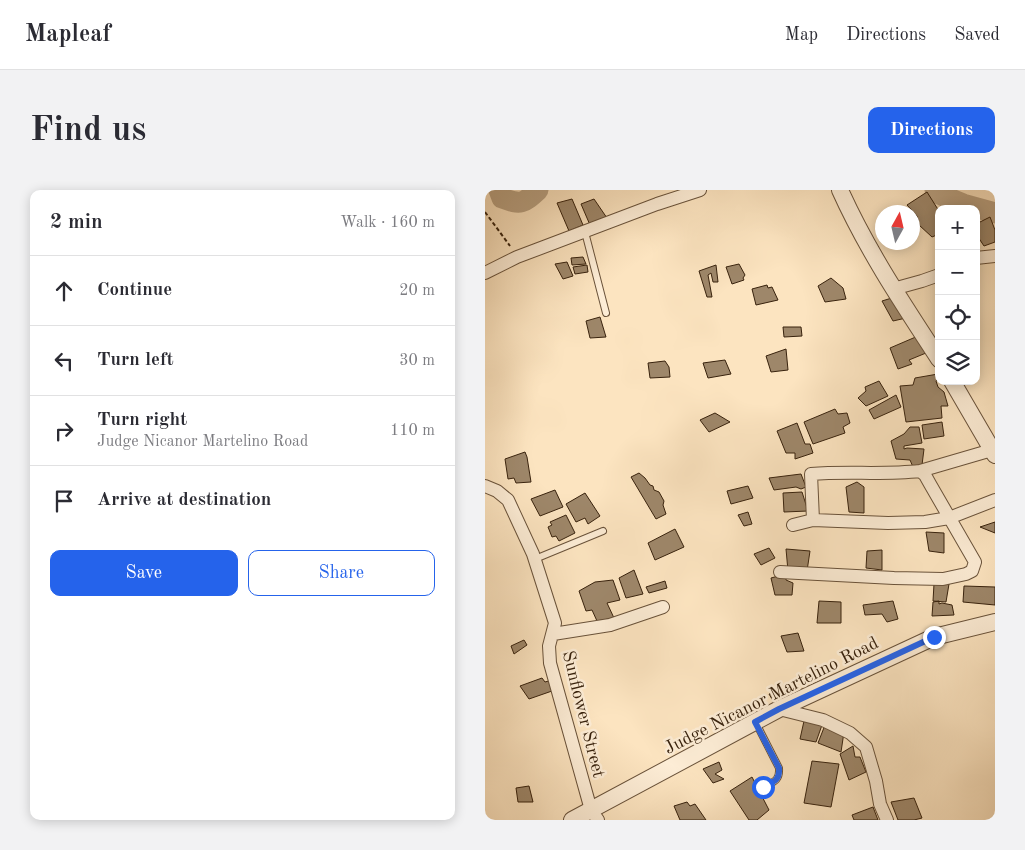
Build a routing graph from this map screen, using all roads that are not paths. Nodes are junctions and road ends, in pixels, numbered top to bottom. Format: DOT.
graph roads {
  1 [pos="699,190"];
  2 [pos="840,190"];
  3 [pos="585,232"];
  4 [pos="995,256"];
  5 [pos="980,258"];
  6 [pos="485,273"];
  7 [pos="935,276"];
  8 [pos="893,289"];
  9 [pos="606,312"];
  10 [pos="935,353"];
  11 [pos="954,385"];
  12 [pos="994,453"];
  13 [pos="920,471"];
  14 [pos="485,486"];
  15 [pos="995,500"];
  16 [pos="949,518"];
  17 [pos="813,520"];
  18 [pos="793,525"];
  19 [pos="603,531"];
  20 [pos="535,559"];
  21 [pos="780,572"];
  22 [pos="663,607"];
  23 [pos="995,622"];
  24 [pos="553,634"];
  25 [pos="779,709"];
  26 [pos="755,722"];
  27 [pos="763,787"];
  28 [pos="595,815"];
  29 [pos="572,820"];
  30 [pos="887,820"];
  1 -- 3 [label="street"];
  2 -- 8 [label="street"];
  3 -- 6 [label="street"];
  3 -- 9 [label="lane"];
  4 -- 5 [label="street"];
  7 -- 8 [label="street"];
  8 -- 10 [label="street"];
  11 -- 12 [label="street"];
  12 -- 13 [label="street"];
  13 -- 16 [label="street"];
  13 -- 17 [label="street"];
  14 -- 20 [label="street, Sunflower Street"];
  15 -- 16 [label="street"];
  16 -- 17 [label="street"];
  16 -- 21 [label="street"];
  17 -- 18 [label="street"];
  19 -- 20 [label="lane"];
  20 -- 24 [label="street, Sunflower Street"];
  22 -- 24 [label="street"];
  23 -- 25 [label="street, Judge Nicanor Martelino Road"];
  24 -- 28 [label="street, Sunflower Street"];
  25 -- 26 [label="street, Judge Nicanor Martelino Road"];
  25 -- 30 [label="street"];
  26 -- 27 [label="lane"];
  26 -- 28 [label="street, Judge Nicanor Martelino Road"];
  28 -- 29 [label="street, Judge Nicanor Martelino Road"];
}
